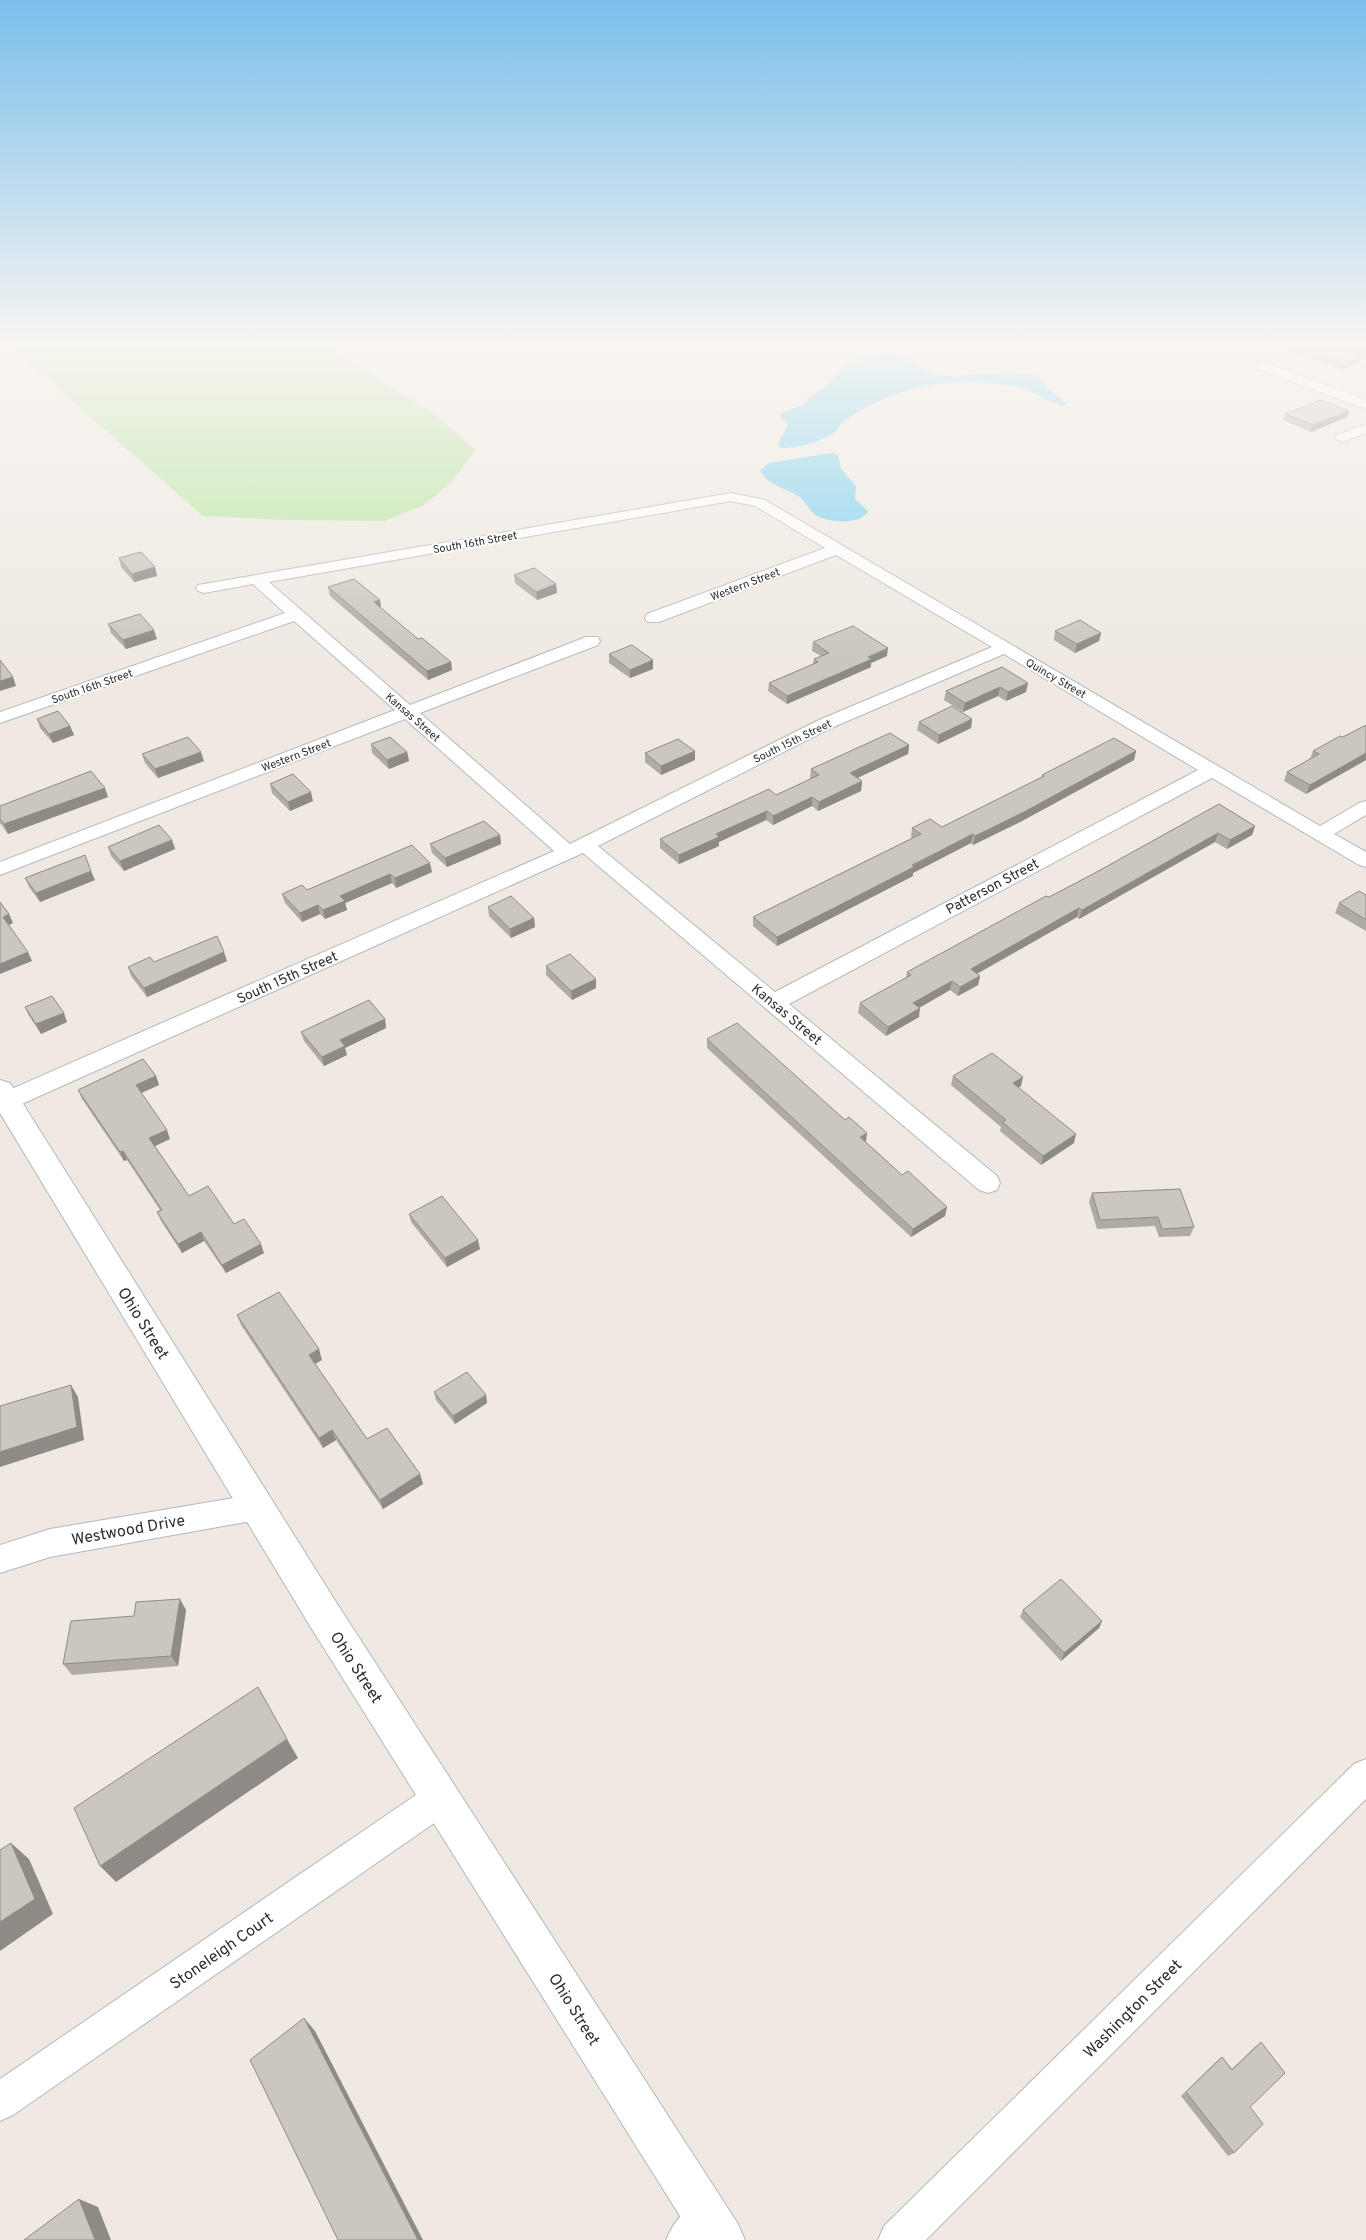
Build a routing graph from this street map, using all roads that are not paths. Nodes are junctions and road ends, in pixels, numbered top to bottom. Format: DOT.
graph roads {
  1 [pos="745,499"];
  2 [pos="837,549"];
  3 [pos="258,580"];
  4 [pos="204,588"];
  5 [pos="297,614"];
  6 [pos="653,618"];
  7 [pos="592,641"];
  8 [pos="1005,648"];
  9 [pos="407,712"];
  10 [pos="0,718"];
  11 [pos="1212,770"];
  12 [pos="1366,807"];
  13 [pos="1320,834"];
  14 [pos="576,849"];
  15 [pos="1366,861"];
  16 [pos="0,869"];
  17 [pos="773,1003"];
  18 [pos="3,1095"];
  19 [pos="988,1183"];
  20 [pos="257,1507"];
  21 [pos="0,1559"];
  22 [pos="1366,1776"];
  23 [pos="441,1798"];
  24 [pos="0,2102"];
  25 [pos="705,2232"];
  26 [pos="898,2240"];
  1 -- 2 [label="street, Quincy Street"];
  1 -- 3 [label="street, South 16th Street"];
  2 -- 6 [label="street, Western Street"];
  2 -- 8 [label="street, Quincy Street"];
  3 -- 4 [label="street, South 16th Street"];
  3 -- 5 [label="street, Kansas Street"];
  5 -- 9 [label="street, Kansas Street"];
  5 -- 10 [label="street, South 16th Street"];
  7 -- 9 [label="street, Western Street"];
  8 -- 11 [label="street, Quincy Street"];
  8 -- 14 [label="street, South 15th Street"];
  9 -- 14 [label="street, Kansas Street"];
  9 -- 16 [label="street, Western Street"];
  11 -- 13 [label="street, Quincy Street"];
  11 -- 17 [label="street, Patterson Street"];
  12 -- 13 [label="street"];
  13 -- 15 [label="street, Quincy Street"];
  14 -- 17 [label="street, Kansas Street"];
  14 -- 18 [label="street, South 15th Street"];
  17 -- 19 [label="street, Kansas Street"];
  18 -- 20 [label="street, Ohio Street"];
  20 -- 21 [label="street, Westwood Drive"];
  20 -- 23 [label="street, Ohio Street"];
  22 -- 26 [label="street, Washington Street"];
  23 -- 24 [label="street, Stoneleigh Court"];
  23 -- 25 [label="street, Ohio Street"];
}
